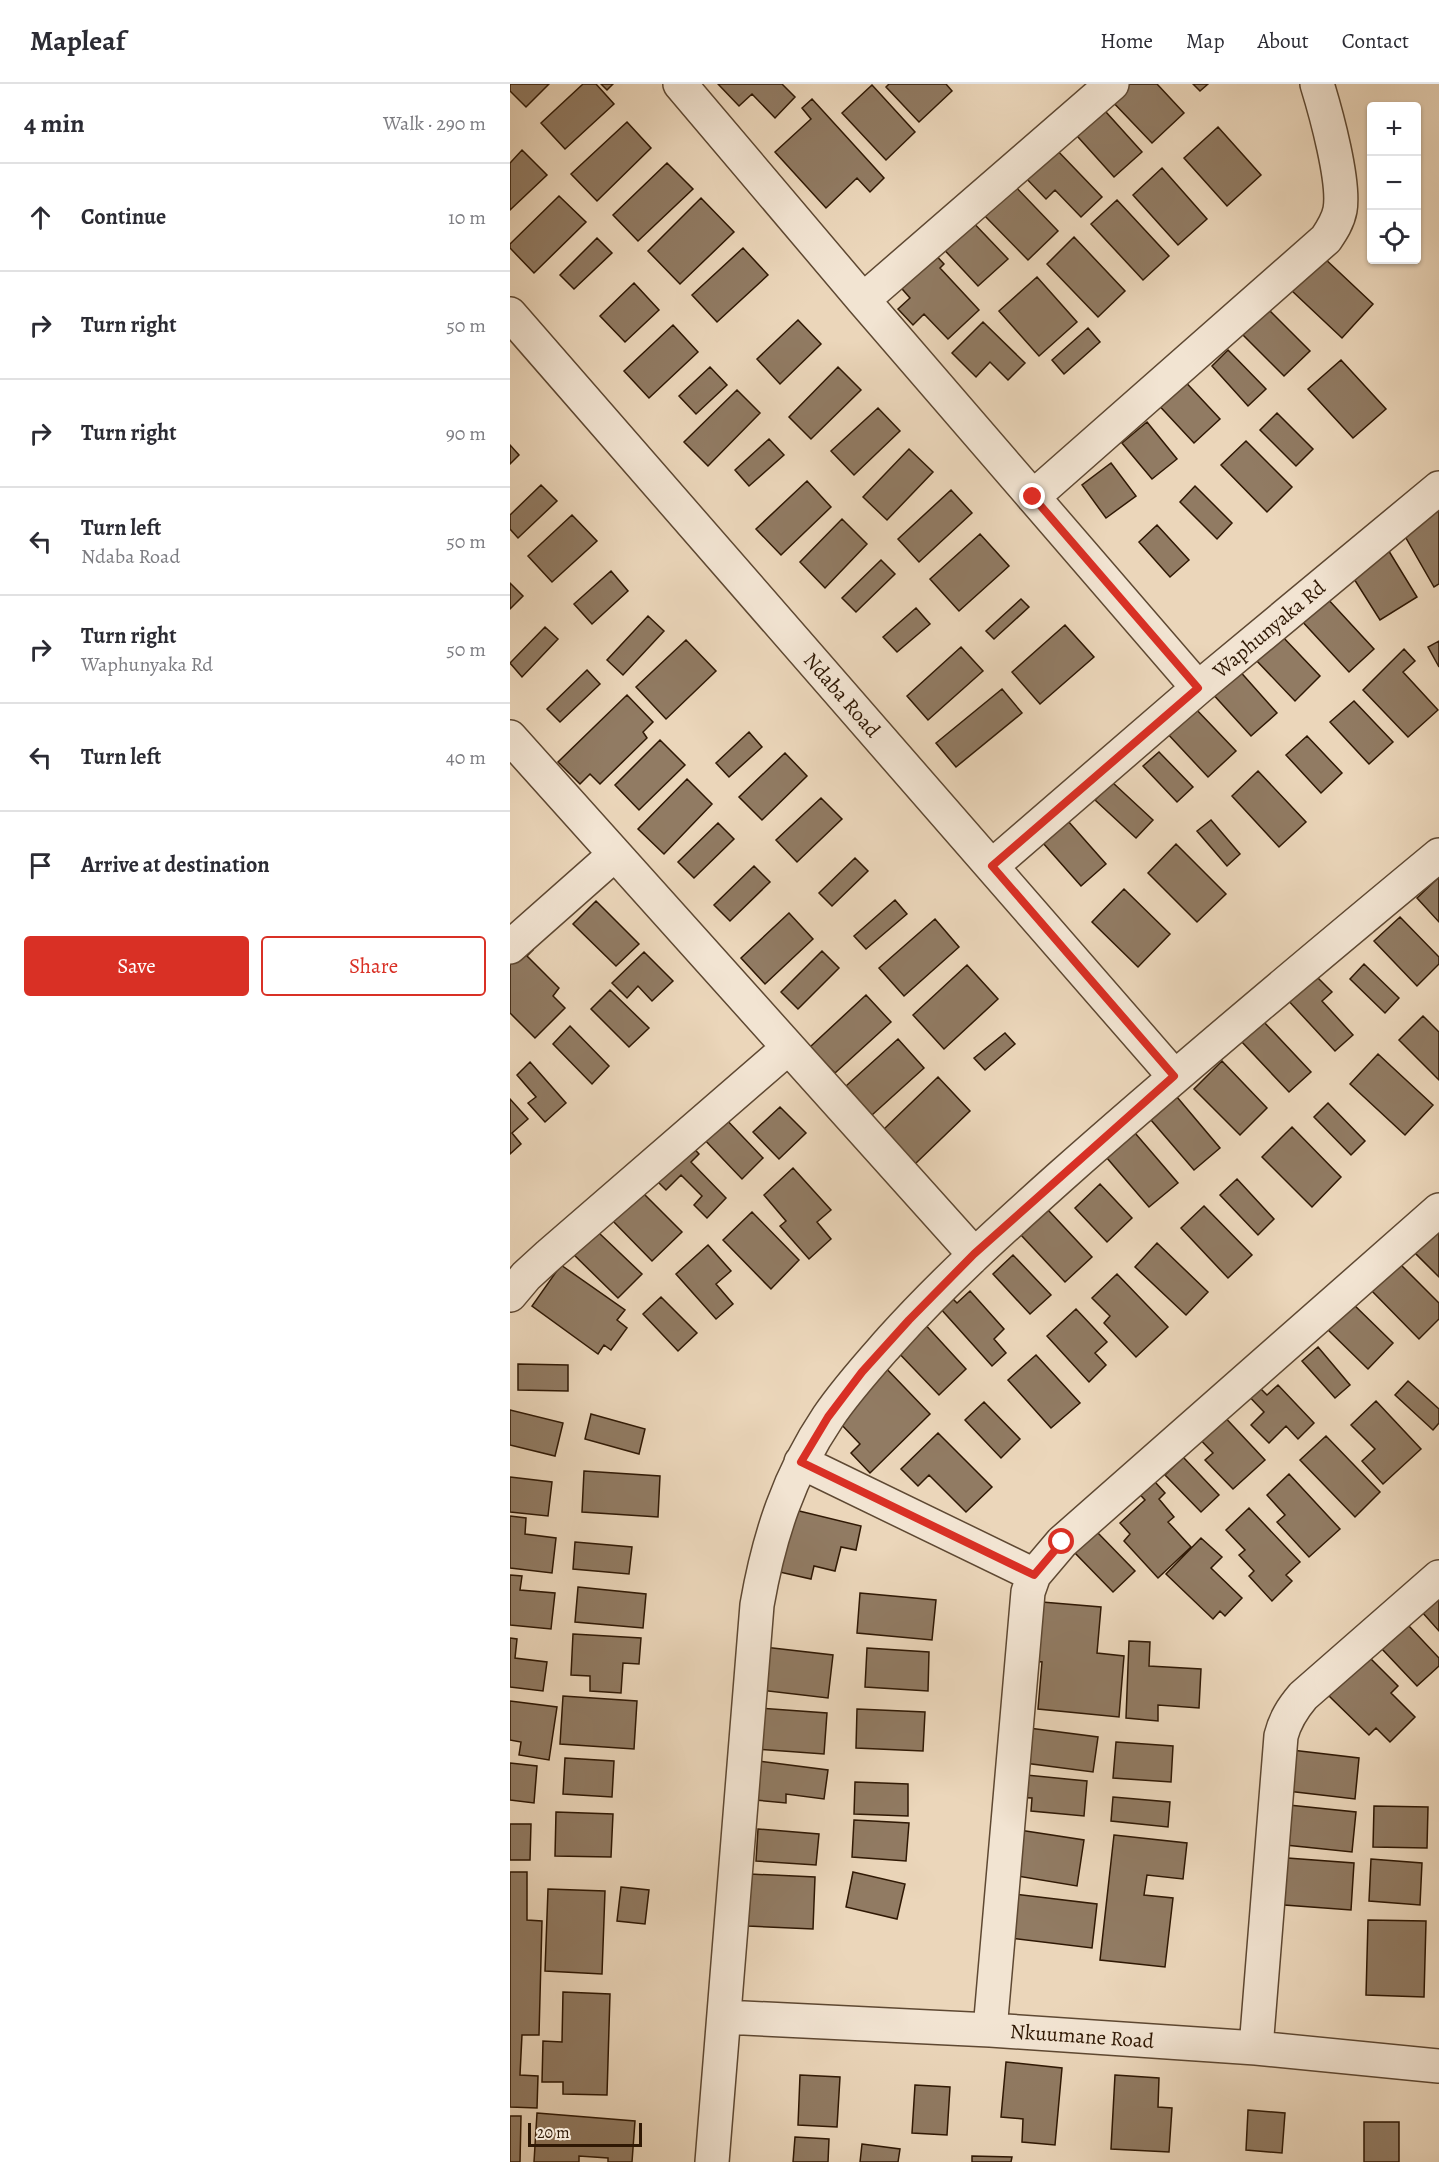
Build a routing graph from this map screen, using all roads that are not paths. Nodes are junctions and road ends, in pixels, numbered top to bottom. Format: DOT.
graph roads {
  1 [pos="1112,84"];
  2 [pos="1317,84"];
  3 [pos="692,88"];
  4 [pos="863,300"];
  5 [pos="510,314"];
  6 [pos="1439,488"];
  7 [pos="1033,497"];
  8 [pos="1198,688"];
  9 [pos="510,737"];
  10 [pos="614,855"];
  11 [pos="1439,855"];
  12 [pos="992,866"];
  13 [pos="510,947"];
  14 [pos="788,1048"];
  15 [pos="1174,1076"];
  16 [pos="1439,1210"];
  17 [pos="974,1254"];
  18 [pos="510,1295"];
  19 [pos="801,1462"];
  20 [pos="1034,1575"];
  21 [pos="1439,1577"];
  22 [pos="724,2017"];
  23 [pos="990,2030"];
  24 [pos="1256,2048"];
  25 [pos="1439,2066"];
  26 [pos="712,2162"];
  1 -- 4 [label="street"];
  2 -- 7 [label="street"];
  3 -- 4 [label="street"];
  4 -- 7 [label="street"];
  5 -- 12 [label="street, Ndaba Road"];
  6 -- 8 [label="street, Waphunyaka Rd"];
  7 -- 8 [label="street"];
  8 -- 12 [label="street, Waphunyaka Rd"];
  9 -- 10 [label="street"];
  10 -- 13 [label="street"];
  10 -- 14 [label="street"];
  11 -- 15 [label="street"];
  12 -- 15 [label="street, Ndaba Road"];
  14 -- 17 [label="street"];
  14 -- 18 [label="street"];
  15 -- 17 [label="street"];
  16 -- 20 [label="street"];
  17 -- 19 [label="street"];
  19 -- 20 [label="street"];
  19 -- 22 [label="street"];
  20 -- 23 [label="street"];
  21 -- 24 [label="street"];
  22 -- 23 [label="street, Nkuumane Road"];
  22 -- 26 [label="street"];
  23 -- 24 [label="street, Nkuumane Road"];
  24 -- 25 [label="street, Nkuumane Road"];
}
